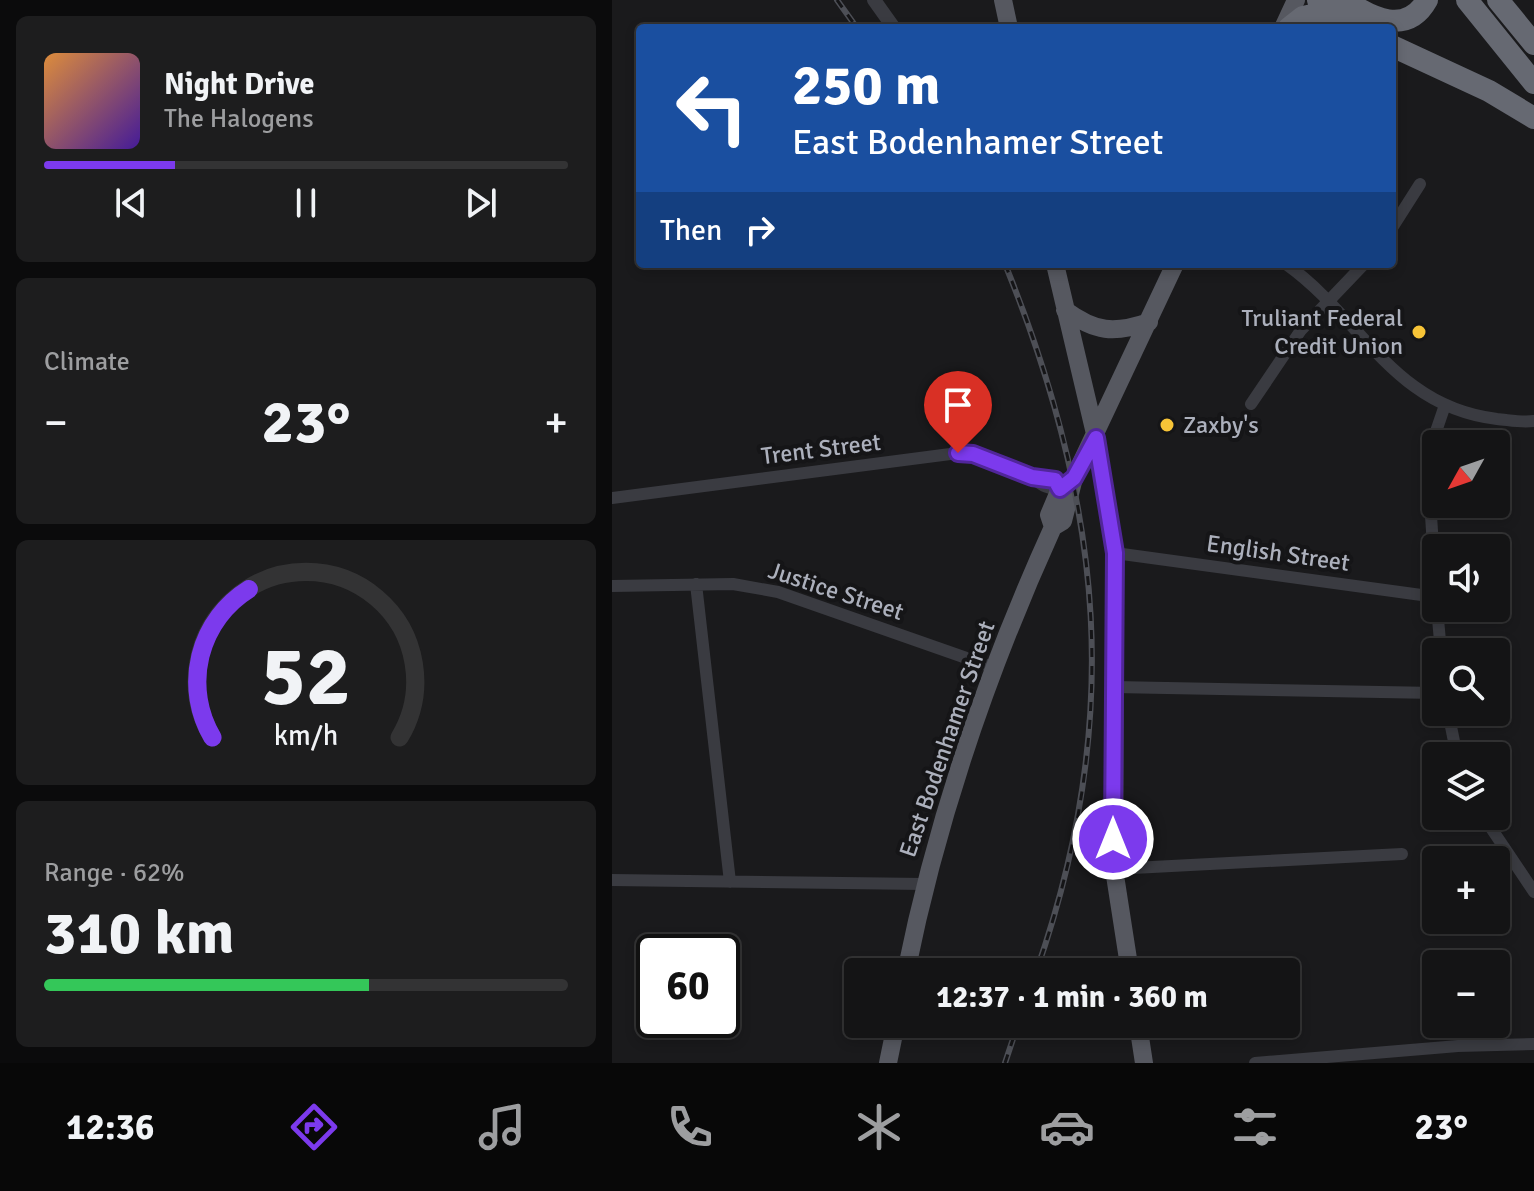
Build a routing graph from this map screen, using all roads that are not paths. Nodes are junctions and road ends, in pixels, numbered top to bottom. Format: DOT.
graph roads {
  1 [pos="874,0"];
  2 [pos="1003,0"];
  3 [pos="1296,0"];
  4 [pos="1427,0"];
  5 [pos="1467,0"];
  6 [pos="1498,0"];
  7 [pos="1331,4"];
  8 [pos="891,24"];
  9 [pos="1008,24"];
  10 [pos="1287,24"];
  11 [pos="1292,24"];
  12 [pos="1353,24"];
  13 [pos="1534,44"];
  14 [pos="1396,48"];
  15 [pos="1534,83"];
  16 [pos="1534,118"];
  17 [pos="1420,184"];
  18 [pos="1396,222"];
  19 [pos="1056,268"];
  20 [pos="1173,268"];
  21 [pos="1291,268"];
  22 [pos="1360,268"];
  23 [pos="1330,301"];
  24 [pos="1065,310"];
  25 [pos="1149,322"];
  26 [pos="1251,404"];
  27 [pos="1444,408"];
  28 [pos="1534,421"];
  29 [pos="1096,438"];
  30 [pos="1067,484"];
  31 [pos="612,498"];
  32 [pos="1432,534"];
  33 [pos="1115,553"];
  34 [pos="696,584"];
  35 [pos="612,586"];
  36 [pos="1422,593"];
  37 [pos="992,667"];
  38 [pos="1114,687"];
  39 [pos="1422,693"];
  40 [pos="1492,830"];
  41 [pos="1402,854"];
  42 [pos="1114,869"];
  43 [pos="612,880"];
  44 [pos="730,882"];
  45 [pos="924,884"];
  46 [pos="1534,892"];
  47 [pos="909,958"];
  48 [pos="1128,958"];
  49 [pos="893,1038"];
  50 [pos="1140,1038"];
  51 [pos="1534,1044"];
  52 [pos="888,1063"];
  53 [pos="1144,1063"];
  54 [pos="1255,1063"];
  1 -- 8 [label="street"];
  2 -- 9 [label="main road"];
  3 -- 10 [label="main road"];
  4 -- 7 [label="highway"];
  5 -- 15 [label="highway"];
  6 -- 13 [label="highway"];
  7 -- 11 [label="highway"];
  7 -- 12 [label="highway"];
  14 -- 16 [label="highway"];
  17 -- 18 [label="street"];
  19 -- 24 [label="main road"];
  20 -- 25 [label="main road, East Bodenhamer Street"];
  21 -- 23 [label="street"];
  22 -- 23 [label="street"];
  23 -- 26 [label="street"];
  23 -- 27 [label="street"];
  24 -- 25 [label="main road"];
  24 -- 29 [label="main road"];
  25 -- 29 [label="main road, East Bodenhamer Street"];
  27 -- 28 [label="street"];
  27 -- 32 [label="street"];
  29 -- 30 [label="main road, East Bodenhamer Street"];
  29 -- 33 [label="main road"];
  30 -- 31 [label="street, Trent Street"];
  30 -- 37 [label="main road, East Bodenhamer Street"];
  33 -- 36 [label="street, English Street"];
  33 -- 38 [label="main road"];
  34 -- 35 [label="street, Justice Street"];
  34 -- 37 [label="street, Justice Street"];
  34 -- 44 [label="street"];
  37 -- 45 [label="main road, East Bodenhamer Street"];
  38 -- 39 [label="street"];
  38 -- 42 [label="main road"];
  40 -- 46 [label="street"];
  41 -- 42 [label="street"];
  42 -- 48 [label="main road"];
  43 -- 44 [label="street"];
  44 -- 45 [label="street"];
  45 -- 47 [label="main road, East Bodenhamer Street"];
  49 -- 52 [label="main road"];
  50 -- 53 [label="main road"];
  51 -- 54 [label="street"];
}
